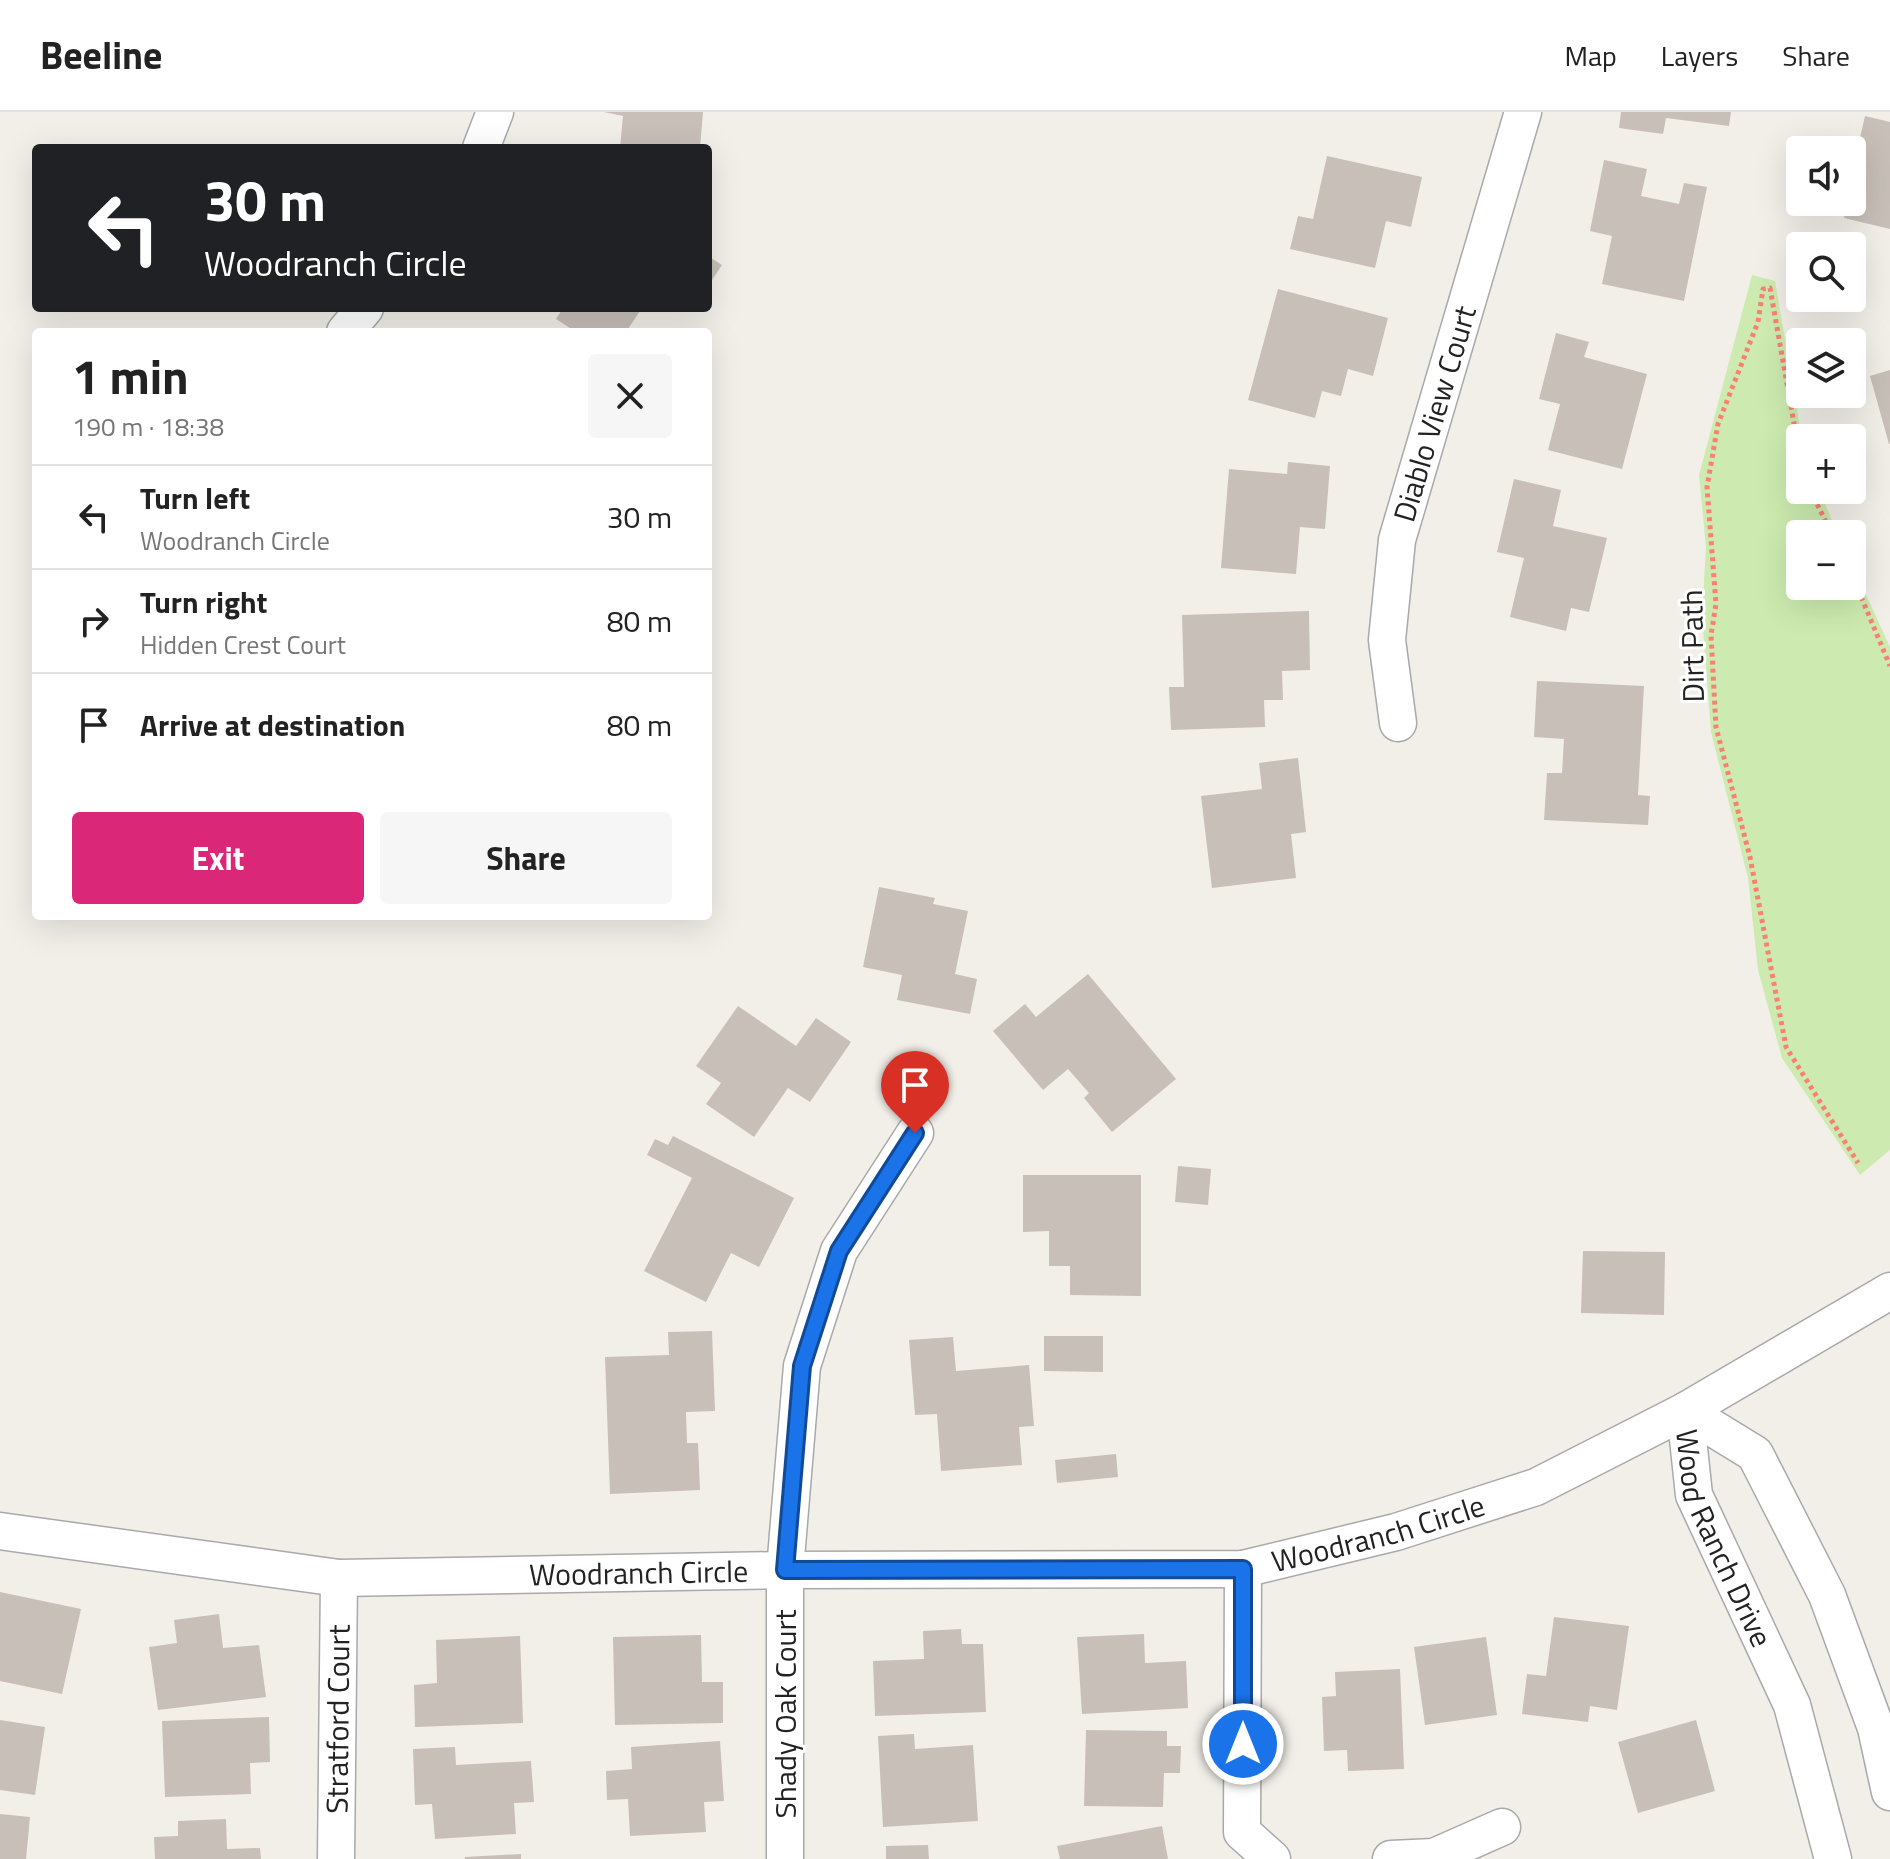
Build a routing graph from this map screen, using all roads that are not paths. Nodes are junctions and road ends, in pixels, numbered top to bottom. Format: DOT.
graph roads {
  1 [pos="495,112"];
  2 [pos="1523,112"];
  3 [pos="483,144"];
  4 [pos="362,312"];
  5 [pos="348,328"];
  6 [pos="1398,723"];
  7 [pos="915,1133"];
  8 [pos="1890,1291"];
  9 [pos="1685,1411"];
  10 [pos="0,1531"];
  11 [pos="1243,1569"];
  12 [pos="785,1570"];
  13 [pos="339,1578"];
  14 [pos="1890,1792"];
  15 [pos="1502,1827"];
  16 [pos="336,1859"];
  17 [pos="785,1859"];
  18 [pos="1272,1859"];
  19 [pos="1391,1859"];
  20 [pos="1833,1859"];
  1 -- 3 [label="street"];
  2 -- 6 [label="street, Diablo View Court"];
  4 -- 5 [label="street"];
  7 -- 12 [label="street, Shady Oak Court"];
  8 -- 9 [label="street, Woodranch Circle"];
  9 -- 11 [label="street, Woodranch Circle"];
  9 -- 14 [label="street, Wood Ranch Drive"];
  9 -- 20 [label="street, Wood Ranch Drive"];
  10 -- 13 [label="street, Woodranch Circle"];
  11 -- 12 [label="street, Woodranch Circle"];
  11 -- 18 [label="street"];
  12 -- 13 [label="street, Woodranch Circle"];
  12 -- 17 [label="street, Shady Oak Court"];
  13 -- 16 [label="street, Stratford Court"];
  15 -- 19 [label="street"];
}
